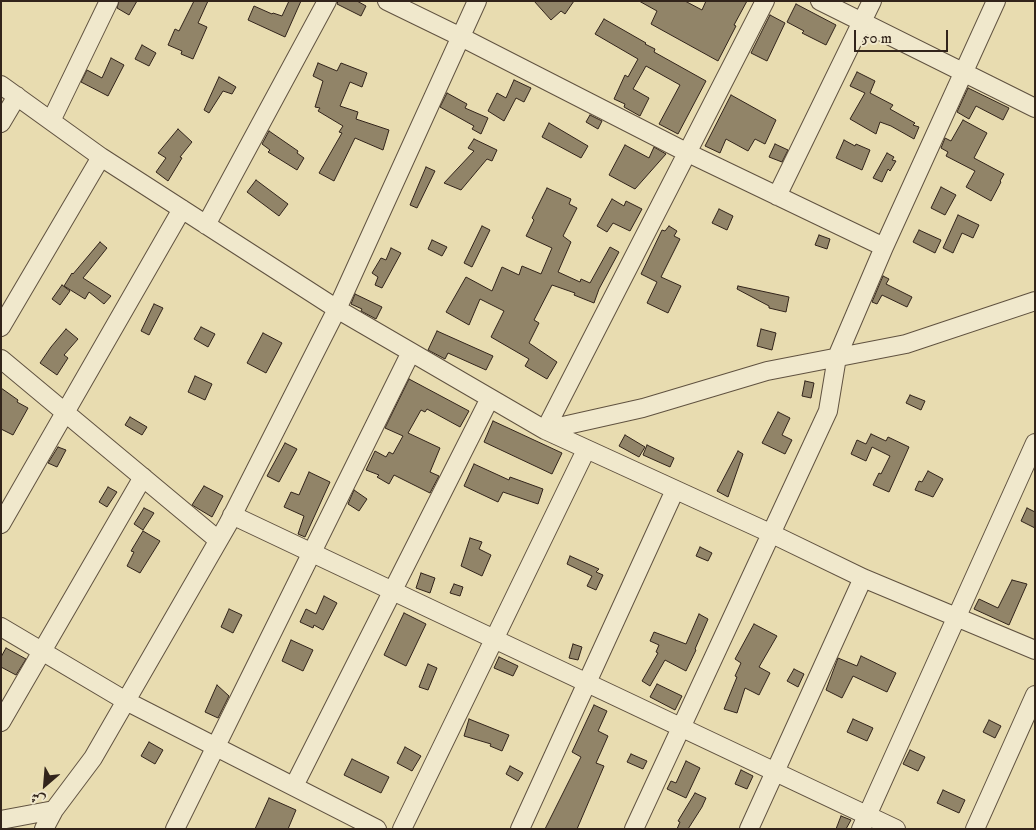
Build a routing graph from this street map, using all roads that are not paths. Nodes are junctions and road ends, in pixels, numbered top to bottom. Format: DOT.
graph roads {
  1 [pos="109,1"];
  2 [pos="327,1"];
  3 [pos="387,1"];
  4 [pos="477,1"];
  5 [pos="765,1"];
  6 [pos="820,1"];
  7 [pos="872,1"];
  8 [pos="996,1"];
  9 [pos="862,22"];
  10 [pos="461,37"];
  11 [pos="963,71"];
  12 [pos="1,85"];
  13 [pos="17,96"];
  14 [pos="1035,108"];
  15 [pos="51,121"];
  16 [pos="1,123"];
  17 [pos="688,152"];
  18 [pos="101,157"];
  19 [pos="777,196"];
  20 [pos="182,209"];
  21 [pos="206,225"];
  22 [pos="884,247"];
  23 [pos="1035,300"];
  24 [pos="337,309"];
  25 [pos="1,327"];
  26 [pos="411,352"];
  27 [pos="837,357"];
  28 [pos="1,359"];
  29 [pos="490,398"];
  30 [pos="65,413"];
  31 [pos="545,430"];
  32 [pos="1035,443"];
  33 [pos="586,450"];
  34 [pos="143,477"];
  35 [pos="675,490"];
  36 [pos="232,515"];
  37 [pos="1,524"];
  38 [pos="770,533"];
  39 [pos="218,540"];
  40 [pos="312,552"];
  41 [pos="863,578"];
  42 [pos="393,590"];
  43 [pos="956,617"];
  44 [pos="1,627"];
  45 [pos="495,638"];
  46 [pos="1035,650"];
  47 [pos="42,652"];
  48 [pos="587,682"];
  49 [pos="1035,696"];
  50 [pos="126,701"];
  51 [pos="1,722"];
  52 [pos="681,727"];
  53 [pos="215,746"];
  54 [pos="776,772"];
  55 [pos="294,786"];
  56 [pos="54,810"];
  57 [pos="1,820"];
  58 [pos="864,822"];
  59 [pos="44,829"];
  60 [pos="174,829"];
  61 [pos="377,829"];
  62 [pos="402,829"];
  63 [pos="520,829"];
  64 [pos="634,829"];
  65 [pos="749,829"];
  66 [pos="896,829"];
  67 [pos="975,829"];
  1 -- 15 [label="street"];
  2 -- 21 [label="street"];
  3 -- 10 [label="street"];
  4 -- 10 [label="street"];
  5 -- 17 [label="street"];
  6 -- 9 [label="street"];
  7 -- 9 [label="street"];
  8 -- 11 [label="street"];
  9 -- 11 [label="street"];
  9 -- 19 [label="street"];
  10 -- 17 [label="street"];
  10 -- 24 [label="street"];
  11 -- 14 [label="street"];
  11 -- 22 [label="street"];
  12 -- 13 [label="street"];
  13 -- 15 [label="street"];
  13 -- 16 [label="street"];
  15 -- 18 [label="street"];
  17 -- 19 [label="street"];
  17 -- 31 [label="street"];
  18 -- 20 [label="street"];
  18 -- 25 [label="street"];
  19 -- 22 [label="street"];
  20 -- 21 [label="street"];
  20 -- 30 [label="street"];
  21 -- 24 [label="street"];
  22 -- 27 [label="street"];
  23 -- 27 [label="street"];
  24 -- 26 [label="street"];
  24 -- 36 [label="street"];
  26 -- 29 [label="street"];
  26 -- 40 [label="street"];
  27 -- 31 [label="street"];
  27 -- 38 [label="street"];
  28 -- 30 [label="street"];
  29 -- 31 [label="street"];
  29 -- 42 [label="street"];
  30 -- 34 [label="street"];
  30 -- 37 [label="street"];
  31 -- 33 [label="street"];
  32 -- 43 [label="street"];
  33 -- 35 [label="street"];
  33 -- 45 [label="street"];
  34 -- 39 [label="street"];
  34 -- 47 [label="street"];
  35 -- 38 [label="street"];
  35 -- 48 [label="street"];
  36 -- 39 [label="street"];
  36 -- 40 [label="street"];
  38 -- 41 [label="street"];
  38 -- 52 [label="street"];
  39 -- 50 [label="street"];
  40 -- 42 [label="street"];
  40 -- 53 [label="street"];
  41 -- 43 [label="street"];
  41 -- 54 [label="street"];
  42 -- 45 [label="street"];
  42 -- 55 [label="street"];
  43 -- 46 [label="street"];
  43 -- 58 [label="street"];
  44 -- 47 [label="street"];
  45 -- 48 [label="street"];
  45 -- 62 [label="street"];
  47 -- 50 [label="street"];
  47 -- 51 [label="street"];
  48 -- 52 [label="street"];
  48 -- 63 [label="street"];
  49 -- 67 [label="street"];
  50 -- 53 [label="street"];
  50 -- 56 [label="street"];
  52 -- 54 [label="street"];
  52 -- 64 [label="street"];
  53 -- 55 [label="street"];
  53 -- 60 [label="street"];
  54 -- 58 [label="street"];
  54 -- 65 [label="street"];
  55 -- 61 [label="street"];
  56 -- 57 [label="street"];
  56 -- 59 [label="street"];
  58 -- 66 [label="street"];
}
